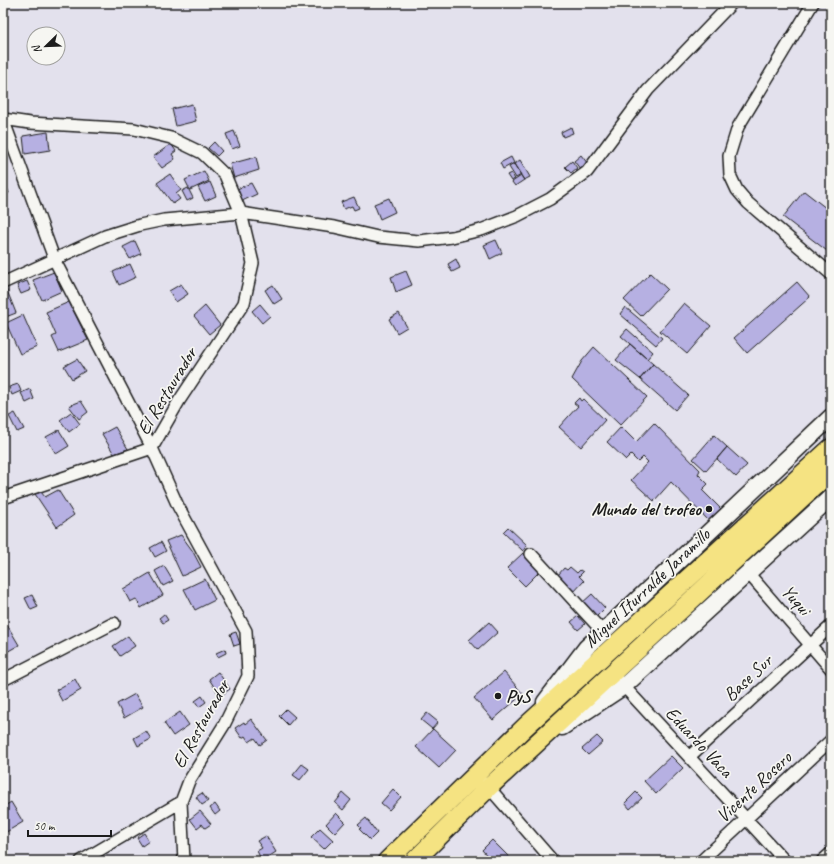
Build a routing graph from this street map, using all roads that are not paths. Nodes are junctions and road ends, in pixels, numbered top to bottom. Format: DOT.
graph roads {
  1 [pos="732,3"];
  2 [pos="813,3"];
  3 [pos="3,119"];
  4 [pos="241,213"];
  5 [pos="55,261"];
  6 [pos="831,274"];
  7 [pos="3,283"];
  8 [pos="831,417"];
  9 [pos="152,448"];
  10 [pos="831,448"];
  11 [pos="831,471"];
  12 [pos="831,497"];
  13 [pos="3,498"];
  14 [pos="531,554"];
  15 [pos="749,574"];
  16 [pos="114,623"];
  17 [pos="831,626"];
  18 [pos="603,632"];
  19 [pos="811,645"];
  20 [pos="585,649"];
  21 [pos="606,666"];
  22 [pos="831,669"];
  23 [pos="3,680"];
  24 [pos="624,686"];
  25 [pos="526,726"];
  26 [pos="831,740"];
  27 [pos="541,741"];
  28 [pos="689,757"];
  29 [pos="478,772"];
  30 [pos="488,788"];
  31 [pos="181,802"];
  32 [pos="746,819"];
  33 [pos="831,853"];
  34 [pos="81,861"];
  35 [pos="184,861"];
  36 [pos="386,861"];
  37 [pos="414,861"];
  38 [pos="553,861"];
  39 [pos="702,861"];
  40 [pos="785,861"];
  41 [pos="822,861"];
  1 -- 4 [label="street"];
  2 -- 6 [label="street"];
  3 -- 4 [label="street, El Restaurador"];
  3 -- 5 [label="street"];
  4 -- 5 [label="street"];
  4 -- 9 [label="street, El Restaurador"];
  5 -- 7 [label="street"];
  5 -- 9 [label="street"];
  8 -- 18 [label="main road, Miguel Iturralde Jaramillo"];
  9 -- 13 [label="street"];
  9 -- 31 [label="street, El Restaurador"];
  10 -- 21 [label="main road, Miguel Iturralde Jaramillo"];
  11 -- 21 [label="main road, Miguel Iturralde Jaramillo"];
  12 -- 15 [label="main road, Miguel Iturralde Jaramillo"];
  14 -- 18 [label="street"];
  15 -- 19 [label="street, Yuqui"];
  15 -- 24 [label="main road, Miguel Iturralde Jaramillo"];
  16 -- 23 [label="street"];
  17 -- 19 [label="street, Base Sur"];
  18 -- 20 [label="main road, Miguel Iturralde Jaramillo"];
  19 -- 22 [label="street, Yuqui"];
  19 -- 28 [label="street, Base Sur"];
  20 -- 21 [label="street, Eduardo Vaca"];
  20 -- 25 [label="main road, Miguel Iturralde Jaramillo"];
  21 -- 24 [label="street, Eduardo Vaca"];
  21 -- 25 [label="main road, Miguel Iturralde Jaramillo"];
  21 -- 27 [label="main road, Miguel Iturralde Jaramillo"];
  24 -- 27 [label="main road, Miguel Iturralde Jaramillo"];
  24 -- 28 [label="street, Eduardo Vaca"];
  25 -- 29 [label="main road, Miguel Iturralde Jaramillo"];
  26 -- 32 [label="street, Vicente Rosero"];
  27 -- 30 [label="main road, Miguel Iturralde Jaramillo"];
  28 -- 32 [label="street, Eduardo Vaca"];
  29 -- 30 [label="street"];
  29 -- 36 [label="main road, Miguel Iturralde Jaramillo"];
  30 -- 37 [label="main road, Miguel Iturralde Jaramillo"];
  30 -- 38 [label="street"];
  31 -- 34 [label="street"];
  31 -- 35 [label="street, El Restaurador"];
  32 -- 39 [label="street, Vicente Rosero"];
  32 -- 40 [label="street, Eduardo Vaca"];
  33 -- 41 [label="street"];
}
